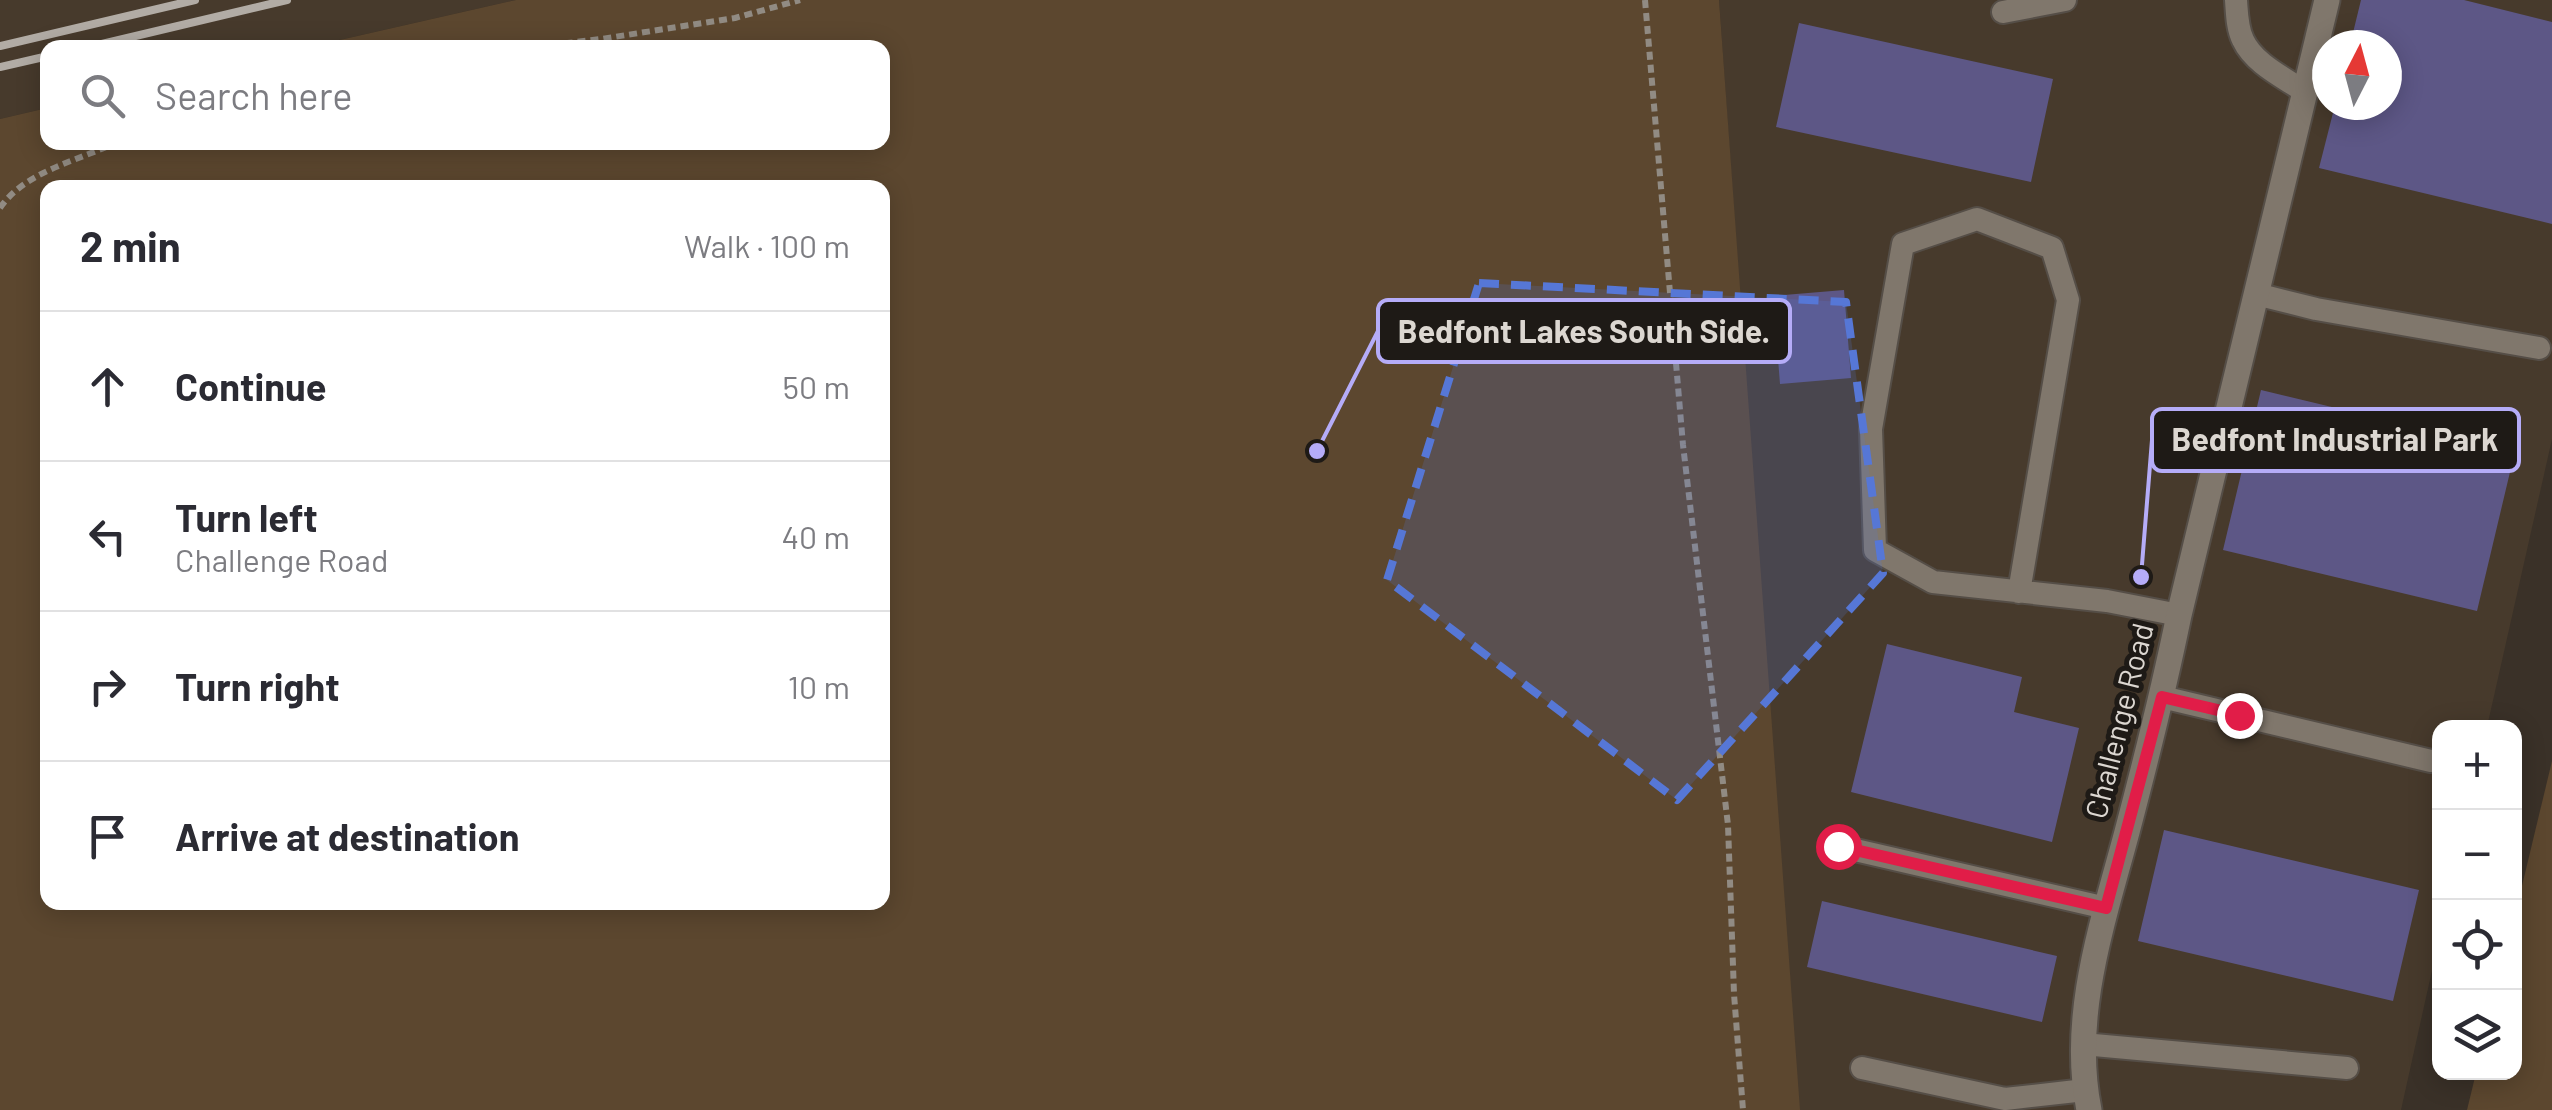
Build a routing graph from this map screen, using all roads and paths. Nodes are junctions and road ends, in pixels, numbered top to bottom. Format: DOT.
graph roads {
  1 [pos="800,0"];
  2 [pos="1645,0"];
  3 [pos="2065,0"];
  4 [pos="2236,0"];
  5 [pos="2327,0"];
  6 [pos="2003,12"];
  7 [pos="593,40"];
  8 [pos="2306,92"];
  9 [pos="101,150"];
  10 [pos="0,208"];
  11 [pos="2256,294"];
  12 [pos="2539,348"];
  13 [pos="2019,592"];
  14 [pos="2180,616"];
  15 [pos="2162,697"];
  16 [pos="2431,761"];
  17 [pos="1838,846"];
  18 [pos="2106,908"];
  19 [pos="2083,1044"];
  20 [pos="1862,1068"];
  21 [pos="2347,1068"];
  22 [pos="2087,1100"];
  23 [pos="1743,1110"];
  1 -- 7 [label="path"];
  2 -- 23 [label="path"];
  3 -- 6 [label="lane"];
  4 -- 8 [label="lane"];
  5 -- 8 [label="street, Challenge Road"];
  8 -- 11 [label="street, Challenge Road"];
  9 -- 10 [label="path"];
  11 -- 12 [label="lane"];
  11 -- 14 [label="street, Challenge Road"];
  13 -- 13 [label="lane"];
  13 -- 14 [label="lane"];
  14 -- 15 [label="street, Challenge Road"];
  15 -- 16 [label="lane"];
  15 -- 18 [label="street, Challenge Road"];
  17 -- 18 [label="lane"];
  18 -- 19 [label="street, Challenge Road"];
  19 -- 21 [label="lane"];
  19 -- 22 [label="street, Challenge Road"];
  20 -- 22 [label="lane"];
}
